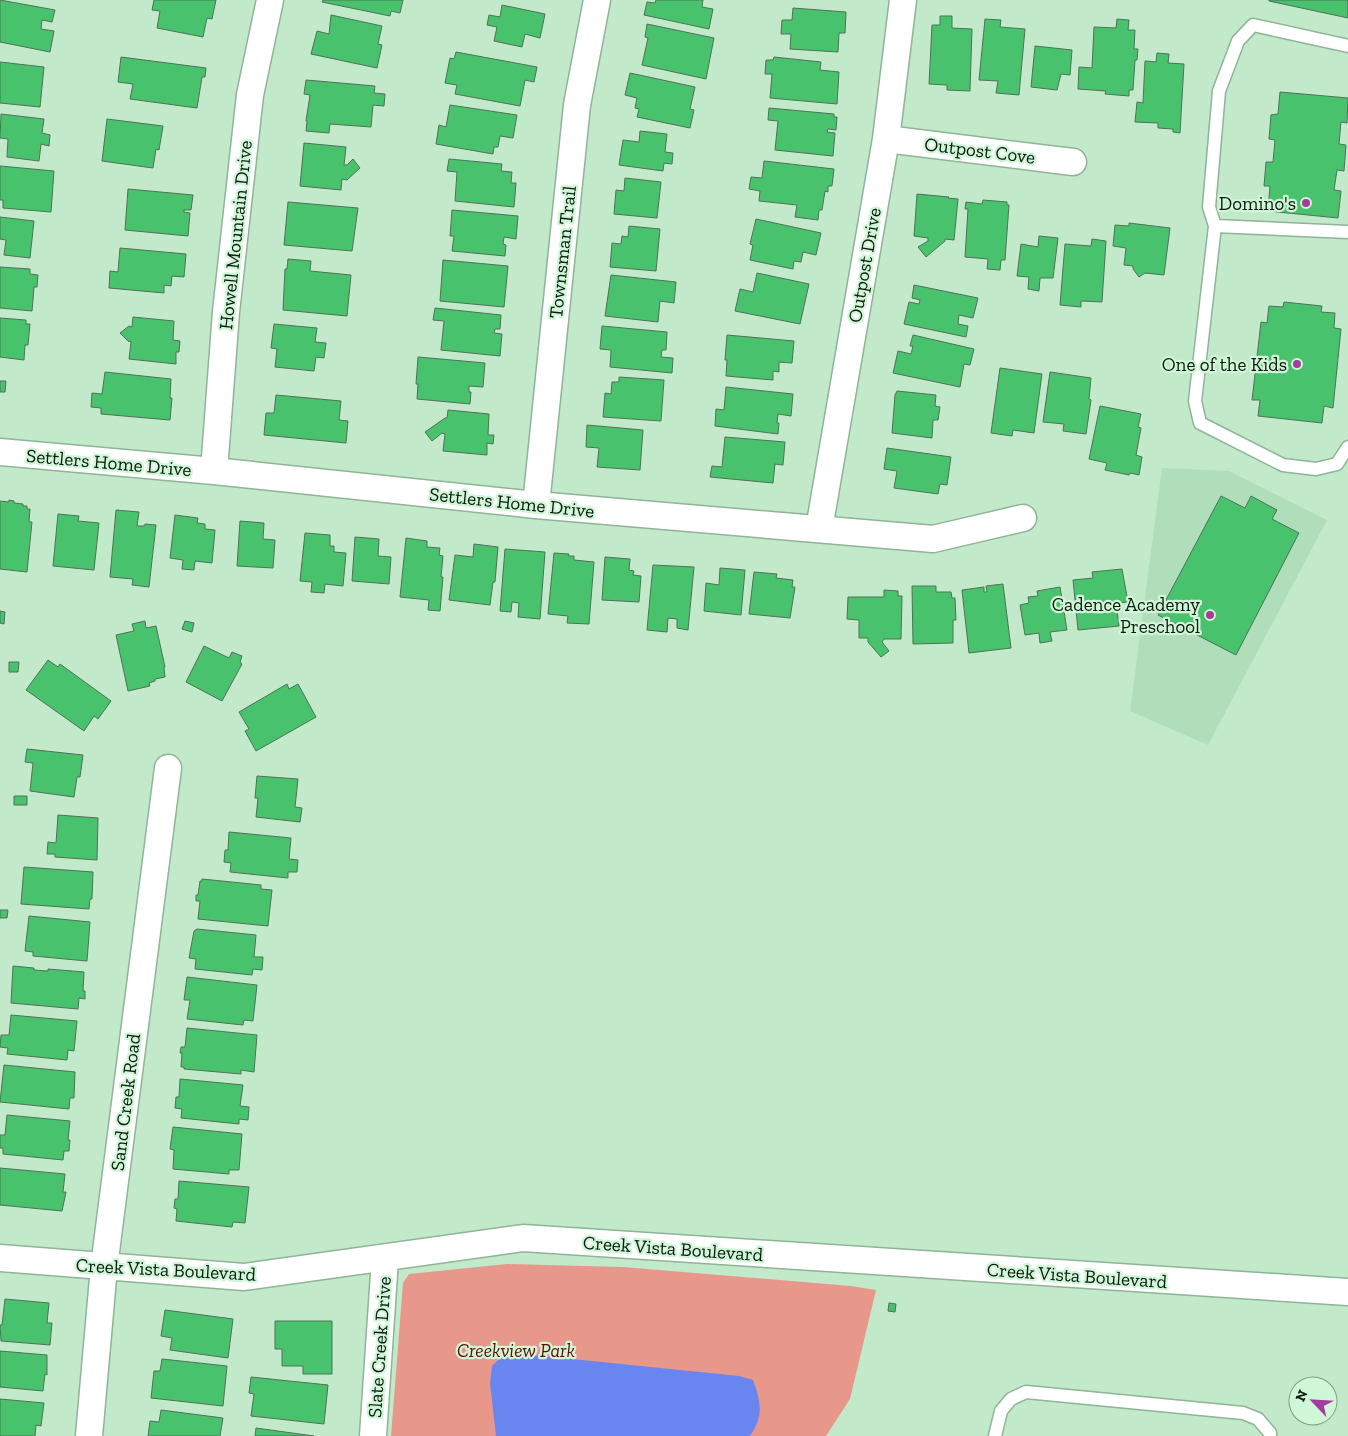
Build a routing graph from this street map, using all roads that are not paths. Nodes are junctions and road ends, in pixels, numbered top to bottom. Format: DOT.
graph roads {
  1 [pos="270,0"];
  2 [pos="596,0"];
  3 [pos="903,0"];
  4 [pos="1348,46"];
  5 [pos="886,139"];
  6 [pos="1074,162"];
  7 [pos="1215,226"];
  8 [pos="1348,232"];
  9 [pos="1348,448"];
  10 [pos="0,452"];
  11 [pos="214,471"];
  12 [pos="536,505"];
  13 [pos="1023,518"];
  14 [pos="819,529"];
  15 [pos="168,768"];
  16 [pos="0,1258"];
  17 [pos="385,1259"];
  18 [pos="104,1267"];
  19 [pos="1348,1292"];
  20 [pos="89,1436"];
  21 [pos="373,1436"];
  22 [pos="995,1436"];
  23 [pos="1270,1436"];
  1 -- 11 [label="street, Howell Mountain Drive"];
  2 -- 12 [label="street, Townsman Trail"];
  3 -- 5 [label="street, Outpost Drive"];
  4 -- 7 [label="lane"];
  5 -- 6 [label="street, Outpost Cove"];
  5 -- 14 [label="street, Outpost Drive"];
  7 -- 8 [label="lane"];
  7 -- 9 [label="lane"];
  10 -- 11 [label="street, Settlers Home Drive"];
  11 -- 12 [label="street, Settlers Home Drive"];
  12 -- 14 [label="street, Settlers Home Drive"];
  13 -- 14 [label="street, Settlers Home Drive"];
  15 -- 18 [label="street, Sand Creek Road"];
  16 -- 18 [label="street, Creek Vista Boulevard"];
  17 -- 18 [label="street, Creek Vista Boulevard"];
  17 -- 19 [label="street, Creek Vista Boulevard"];
  17 -- 21 [label="street, Slate Creek Drive"];
  18 -- 20 [label="street, Sand Creek Road"];
  22 -- 23 [label="lane"];
}
